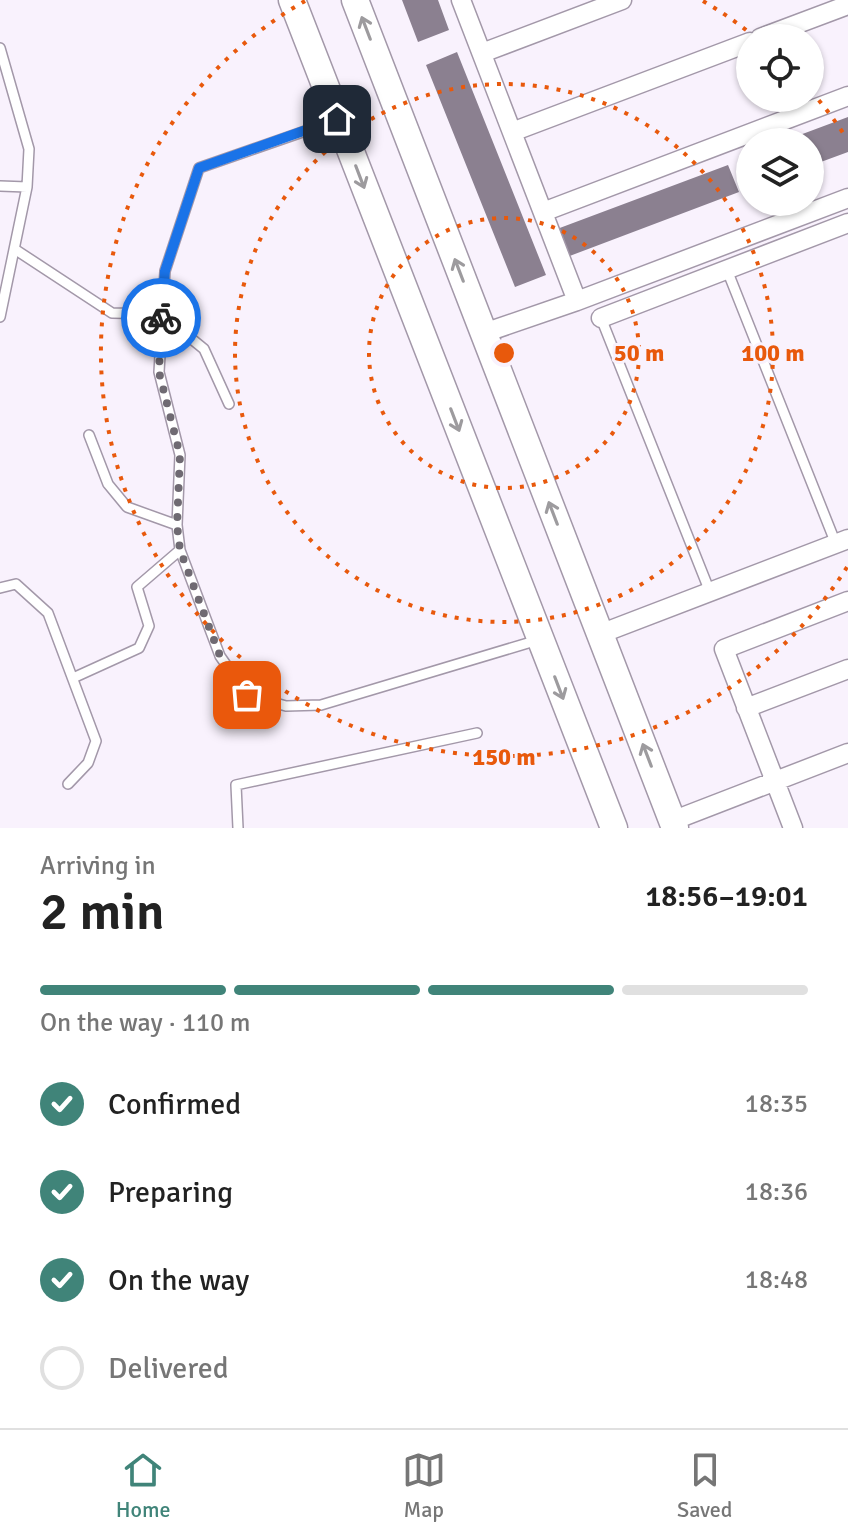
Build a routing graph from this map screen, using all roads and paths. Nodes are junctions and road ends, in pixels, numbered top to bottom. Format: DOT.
graph roads {
  1 [pos="292,0"];
  2 [pos="355,0"];
  3 [pos="461,0"];
  4 [pos="622,0"];
  5 [pos="848,5"];
  6 [pos="797,24"];
  7 [pos="736,47"];
  8 [pos="0,48"];
  9 [pos="482,53"];
  10 [pos="848,96"];
  11 [pos="337,119"];
  12 [pos="512,132"];
  13 [pos="0,186"];
  14 [pos="27,187"];
  15 [pos="848,198"];
  16 [pos="543,212"];
  17 [pos="848,223"];
  18 [pos="16,250"];
  19 [pos="727,270"];
  20 [pos="577,301"];
  21 [pos="161,314"];
  22 [pos="0,317"];
  23 [pos="601,318"];
  24 [pos="484,333"];
  25 [pos="229,404"];
  26 [pos="89,435"];
  27 [pos="177,525"];
  28 [pos="842,541"];
  29 [pos="180,550"];
  30 [pos="0,588"];
  31 [pos="710,592"];
  32 [pos="848,601"];
  33 [pos="600,634"];
  34 [pos="540,640"];
  35 [pos="848,669"];
  36 [pos="73,678"];
  37 [pos="746,708"];
  38 [pos="477,733"];
  39 [pos="848,753"];
  40 [pos="774,781"];
  41 [pos="68,784"];
  42 [pos="673,824"];
  43 [pos="238,828"];
  44 [pos="614,828"];
  45 [pos="793,828"];
  1 -- 11 [label="main road"];
  24 -- 2 [label="main road, one-way"];
  3 -- 9 [label="street"];
  4 -- 9 [label="street"];
  5 -- 6 [label="street"];
  7 -- 12 [label="street"];
  8 -- 14 [label="lane"];
  9 -- 12 [label="street"];
  10 -- 16 [label="street"];
  11 -- 21 [label="lane"];
  11 -- 34 [label="main road, one-way"];
  12 -- 16 [label="street"];
  13 -- 14 [label="lane"];
  14 -- 18 [label="lane"];
  15 -- 20 [label="street"];
  16 -- 20 [label="street"];
  17 -- 19 [label="street"];
  18 -- 21 [label="lane"];
  18 -- 22 [label="lane"];
  19 -- 23 [label="street"];
  19 -- 28 [label="lane"];
  20 -- 24 [label="street"];
  21 -- 25 [label="lane"];
  21 -- 27 [label="lane"];
  23 -- 31 [label="lane"];
  33 -- 24 [label="main road, one-way"];
  26 -- 27 [label="lane"];
  27 -- 29 [label="lane"];
  28 -- 31 [label="street"];
  29 -- 34 [label="lane"];
  29 -- 36 [label="lane"];
  30 -- 36 [label="lane"];
  31 -- 33 [label="street"];
  32 -- 37 [label="street"];
  42 -- 33 [label="main road, one-way"];
  34 -- 44 [label="main road, one-way"];
  35 -- 37 [label="street"];
  36 -- 41 [label="lane"];
  37 -- 40 [label="street"];
  38 -- 43 [label="lane"];
  39 -- 40 [label="street"];
  40 -- 42 [label="street"];
  40 -- 45 [label="street"];
}
